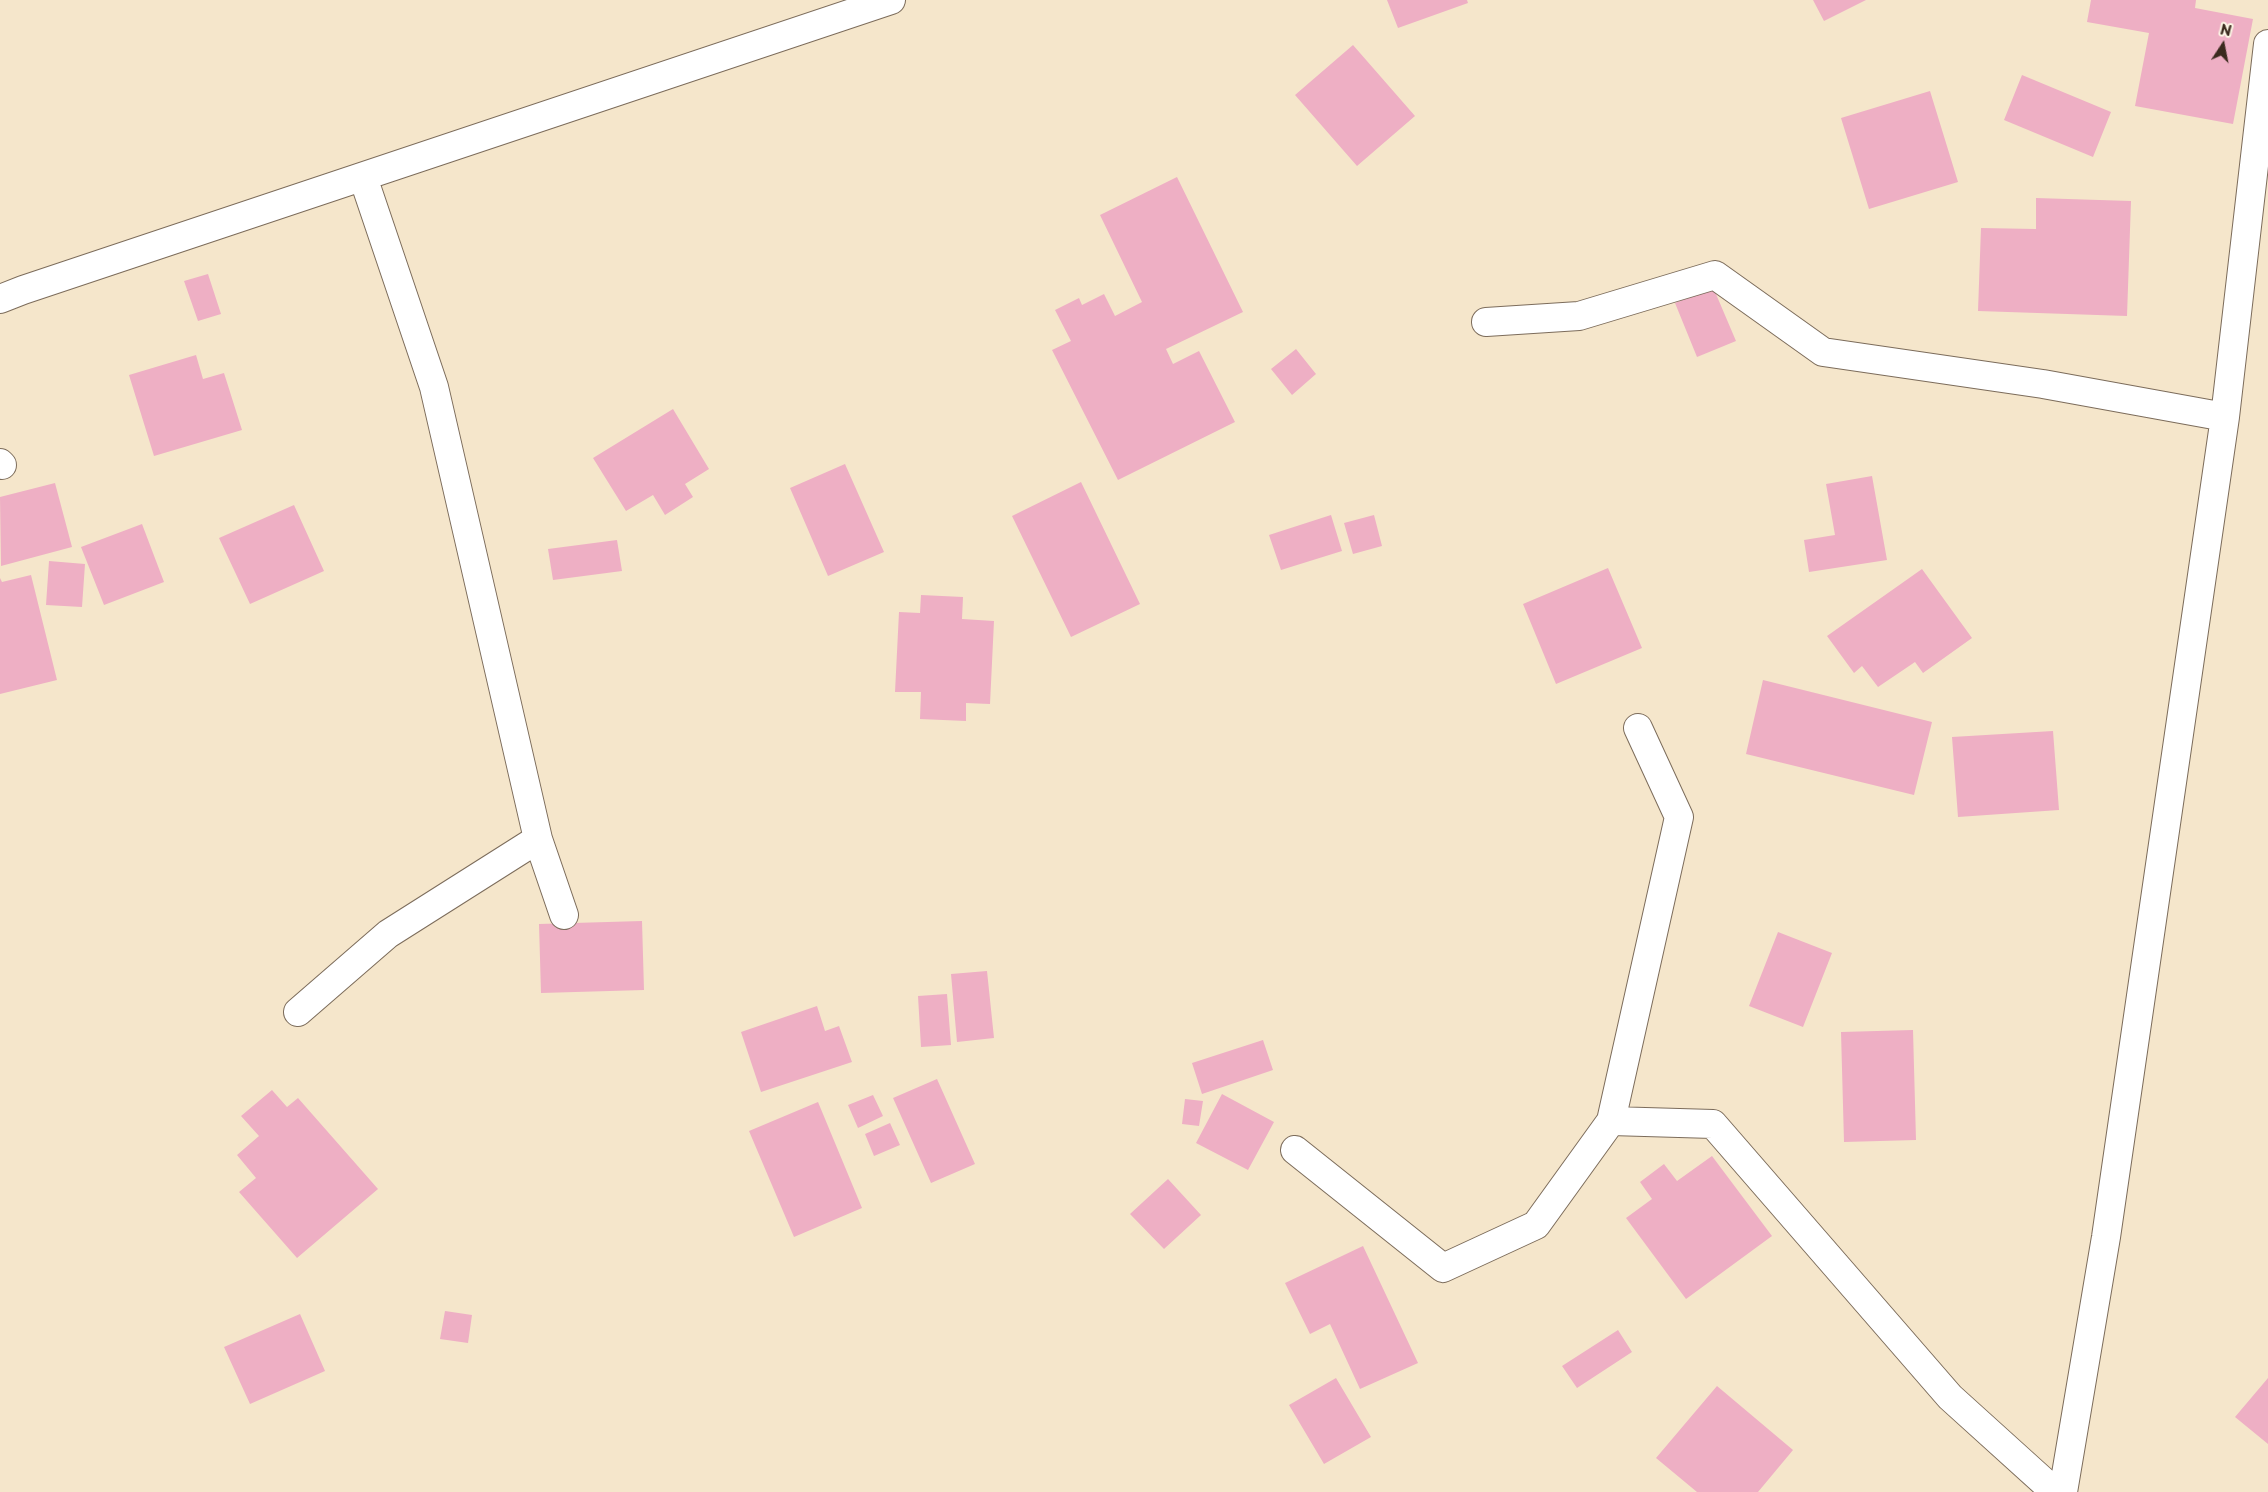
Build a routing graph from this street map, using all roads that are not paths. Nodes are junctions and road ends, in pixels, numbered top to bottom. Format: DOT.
graph roads {
  1 [pos="891,0"];
  2 [pos="2268,44"];
  3 [pos="363,177"];
  4 [pos="0,299"];
  5 [pos="1486,322"];
  6 [pos="2225,417"];
  7 [pos="1638,728"];
  8 [pos="538,839"];
  9 [pos="564,915"];
  10 [pos="298,1012"];
  11 [pos="1611,1121"];
  12 [pos="1295,1150"];
  13 [pos="2055,1492"];
  14 [pos="2063,1492"];
  1 -- 3 [label="street"];
  2 -- 6 [label="street"];
  3 -- 4 [label="street"];
  3 -- 8 [label="street"];
  5 -- 6 [label="street"];
  6 -- 14 [label="street"];
  7 -- 11 [label="street"];
  8 -- 9 [label="street"];
  8 -- 10 [label="street"];
  11 -- 12 [label="street"];
  11 -- 13 [label="street"];
}
